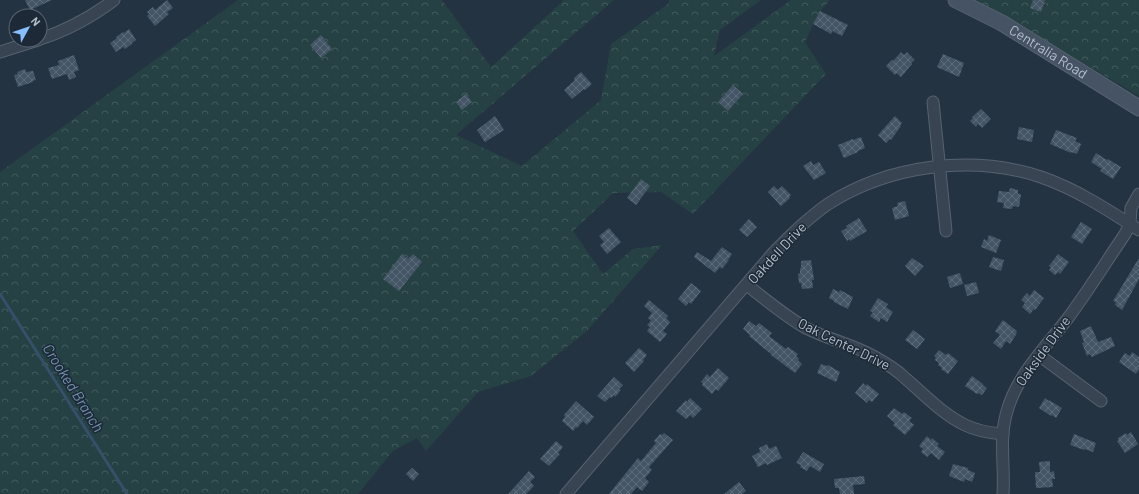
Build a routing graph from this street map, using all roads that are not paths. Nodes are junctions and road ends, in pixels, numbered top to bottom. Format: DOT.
graph roads {
  1 [pos="114,0"];
  2 [pos="956,0"];
  3 [pos="48,37"];
  4 [pos="13,48"];
  5 [pos="0,52"];
  6 [pos="933,102"];
  7 [pos="1139,108"];
  8 [pos="940,167"];
  9 [pos="1139,194"];
  10 [pos="1136,225"];
  11 [pos="946,231"];
  12 [pos="747,285"];
  13 [pos="1039,355"];
  14 [pos="1101,401"];
  15 [pos="1003,434"];
  16 [pos="566,494"];
  17 [pos="1003,494"];
  1 -- 3 [label="street"];
  2 -- 7 [label="main road, Centralia Road"];
  4 -- 5 [label="street"];
  6 -- 8 [label="street"];
  8 -- 10 [label="street, Oakdell Drive"];
  8 -- 11 [label="street"];
  8 -- 12 [label="street, Oakdell Drive"];
  9 -- 10 [label="street, Oakside Drive"];
  10 -- 13 [label="street, Oakside Drive"];
  12 -- 15 [label="street, Oak Center Drive"];
  12 -- 16 [label="street, Oakdell Drive"];
  13 -- 14 [label="street"];
  13 -- 15 [label="street, Oakside Drive"];
  15 -- 17 [label="street, Oakside Drive"];
}
